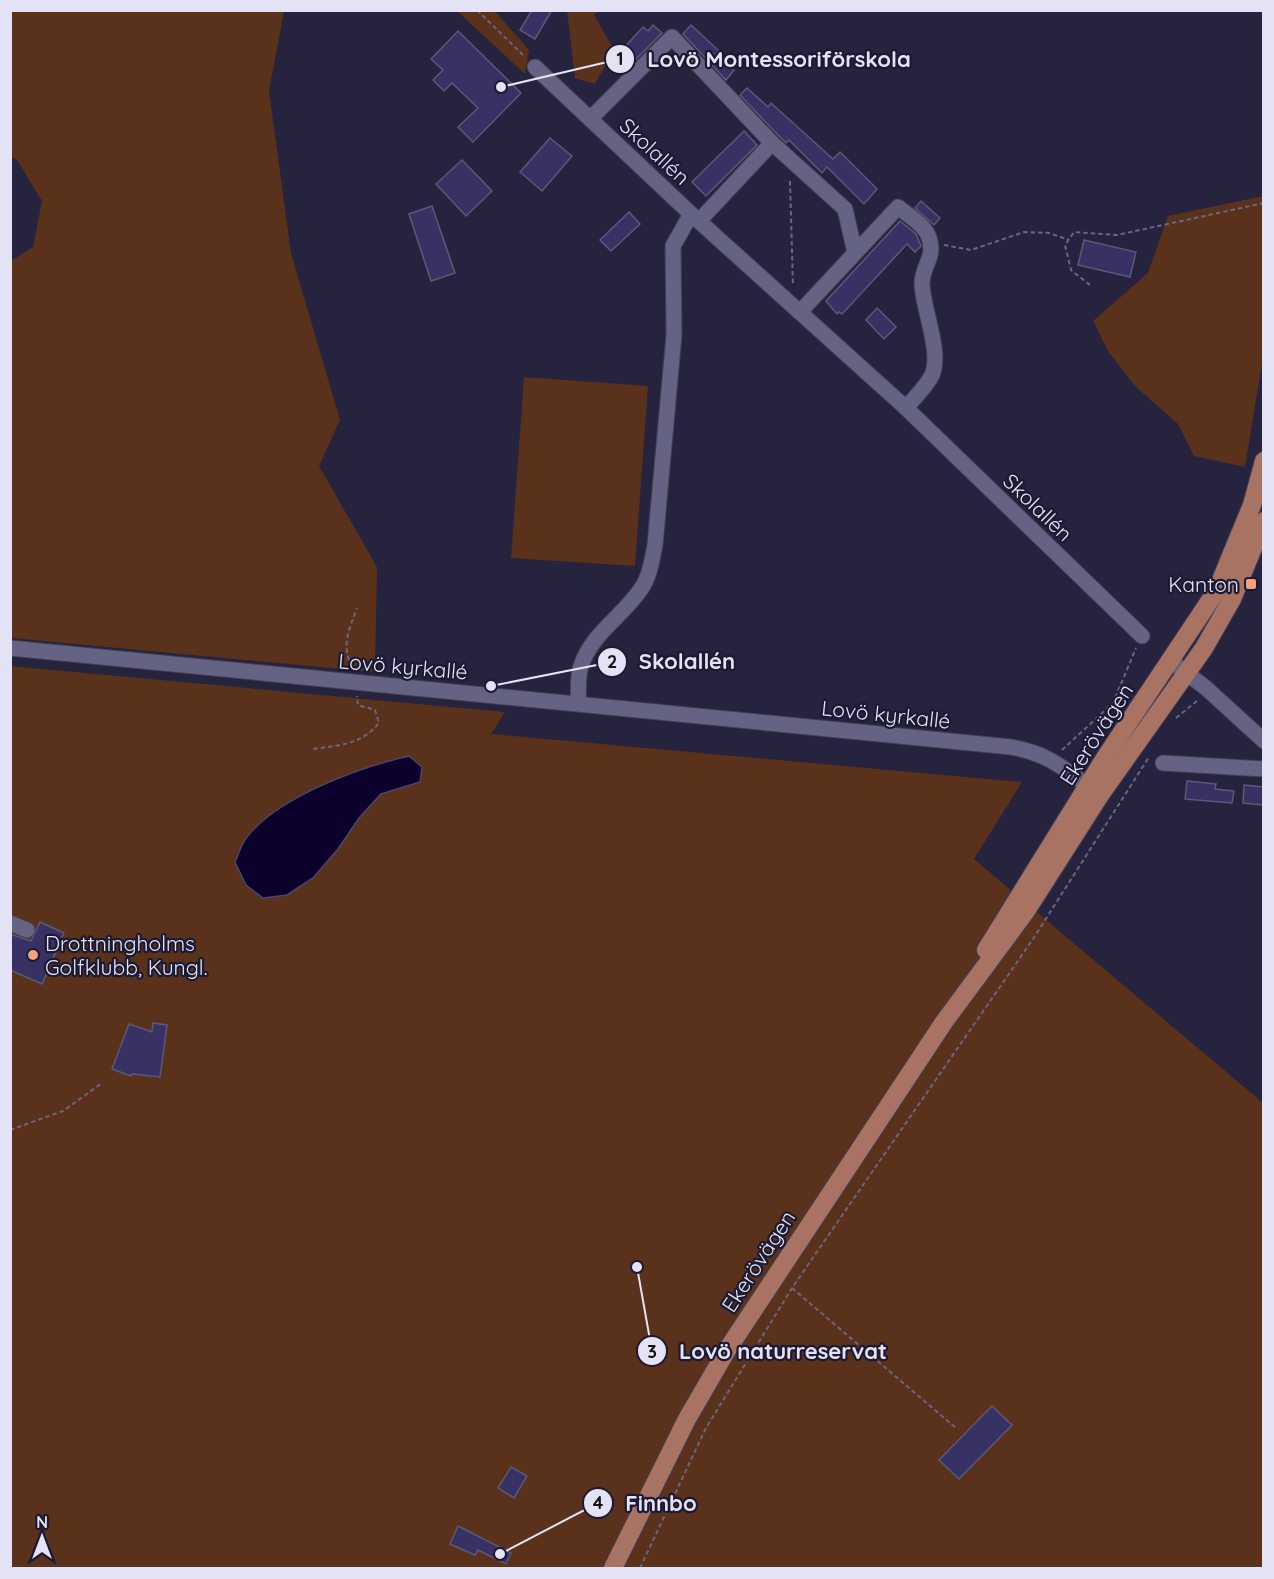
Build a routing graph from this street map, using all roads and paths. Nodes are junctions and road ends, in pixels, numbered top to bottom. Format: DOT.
graph roads {
  1 [pos="477,10"];
  2 [pos="535,67"];
  3 [pos="590,119"];
  4 [pos="772,143"];
  5 [pos="790,160"];
  6 [pos="1263,203"];
  7 [pos="695,218"];
  8 [pos="1069,240"];
  9 [pos="930,243"];
  10 [pos="855,253"];
  11 [pos="1090,285"];
  12 [pos="797,309"];
  13 [pos="906,408"];
  14 [pos="1263,461"];
  15 [pos="1263,520"];
  16 [pos="357,608"];
  17 [pos="1142,636"];
  18 [pos="10,648"];
  19 [pos="1171,661"];
  20 [pos="1185,673"];
  21 [pos="356,684"];
  22 [pos="1206,688"];
  23 [pos="578,703"];
  24 [pos="1172,720"];
  25 [pos="1263,741"];
  26 [pos="313,749"];
  27 [pos="1154,749"];
  28 [pos="1052,759"];
  29 [pos="1163,763"];
  30 [pos="1263,769"];
  31 [pos="1094,791"];
  32 [pos="10,923"];
  33 [pos="27,930"];
  34 [pos="102,1083"];
  35 [pos="10,1130"];
  36 [pos="776,1274"];
  37 [pos="792,1288"];
  38 [pos="957,1428"];
  39 [pos="613,1569"];
  40 [pos="640,1569"];
  1 -- 2 [label="path"];
  2 -- 3 [label="street, Skolallén"];
  3 -- 4 [label="street, Skolallén"];
  3 -- 7 [label="street, Skolallén"];
  4 -- 5 [label="street, Skolallén"];
  4 -- 7 [label="street, Skolallén"];
  5 -- 10 [label="street, Skolallén"];
  5 -- 12 [label="path"];
  6 -- 8 [label="path"];
  7 -- 12 [label="street, Skolallén"];
  7 -- 23 [label="street, Skolallén"];
  8 -- 9 [label="path"];
  8 -- 11 [label="path"];
  9 -- 10 [label="street"];
  9 -- 13 [label="street"];
  10 -- 12 [label="street"];
  12 -- 13 [label="street, Skolallén"];
  13 -- 17 [label="street, Skolallén"];
  14 -- 19 [label="main road, Ekerövägen"];
  15 -- 20 [label="main road, Ekerövägen"];
  16 -- 21 [label="path"];
  17 -- 28 [label="path"];
  18 -- 21 [label="street, Lovö kyrkallé"];
  19 -- 20 [label="street"];
  19 -- 31 [label="main road, Ekerövägen"];
  20 -- 22 [label="street"];
  20 -- 31 [label="main road, Ekerövägen"];
  21 -- 23 [label="street, Lovö kyrkallé"];
  21 -- 26 [label="path"];
  22 -- 24 [label="path"];
  22 -- 25 [label="street"];
  23 -- 28 [label="street, Lovö kyrkallé"];
  27 -- 37 [label="path"];
  28 -- 31 [label="street, Lovö kyrkallé"];
  29 -- 30 [label="street"];
  31 -- 36 [label="main road, Ekerövägen"];
  32 -- 33 [label="street"];
  34 -- 35 [label="path"];
  36 -- 37 [label="path"];
  36 -- 39 [label="main road, Ekerövägen"];
  37 -- 38 [label="path"];
  37 -- 40 [label="path"];
}
